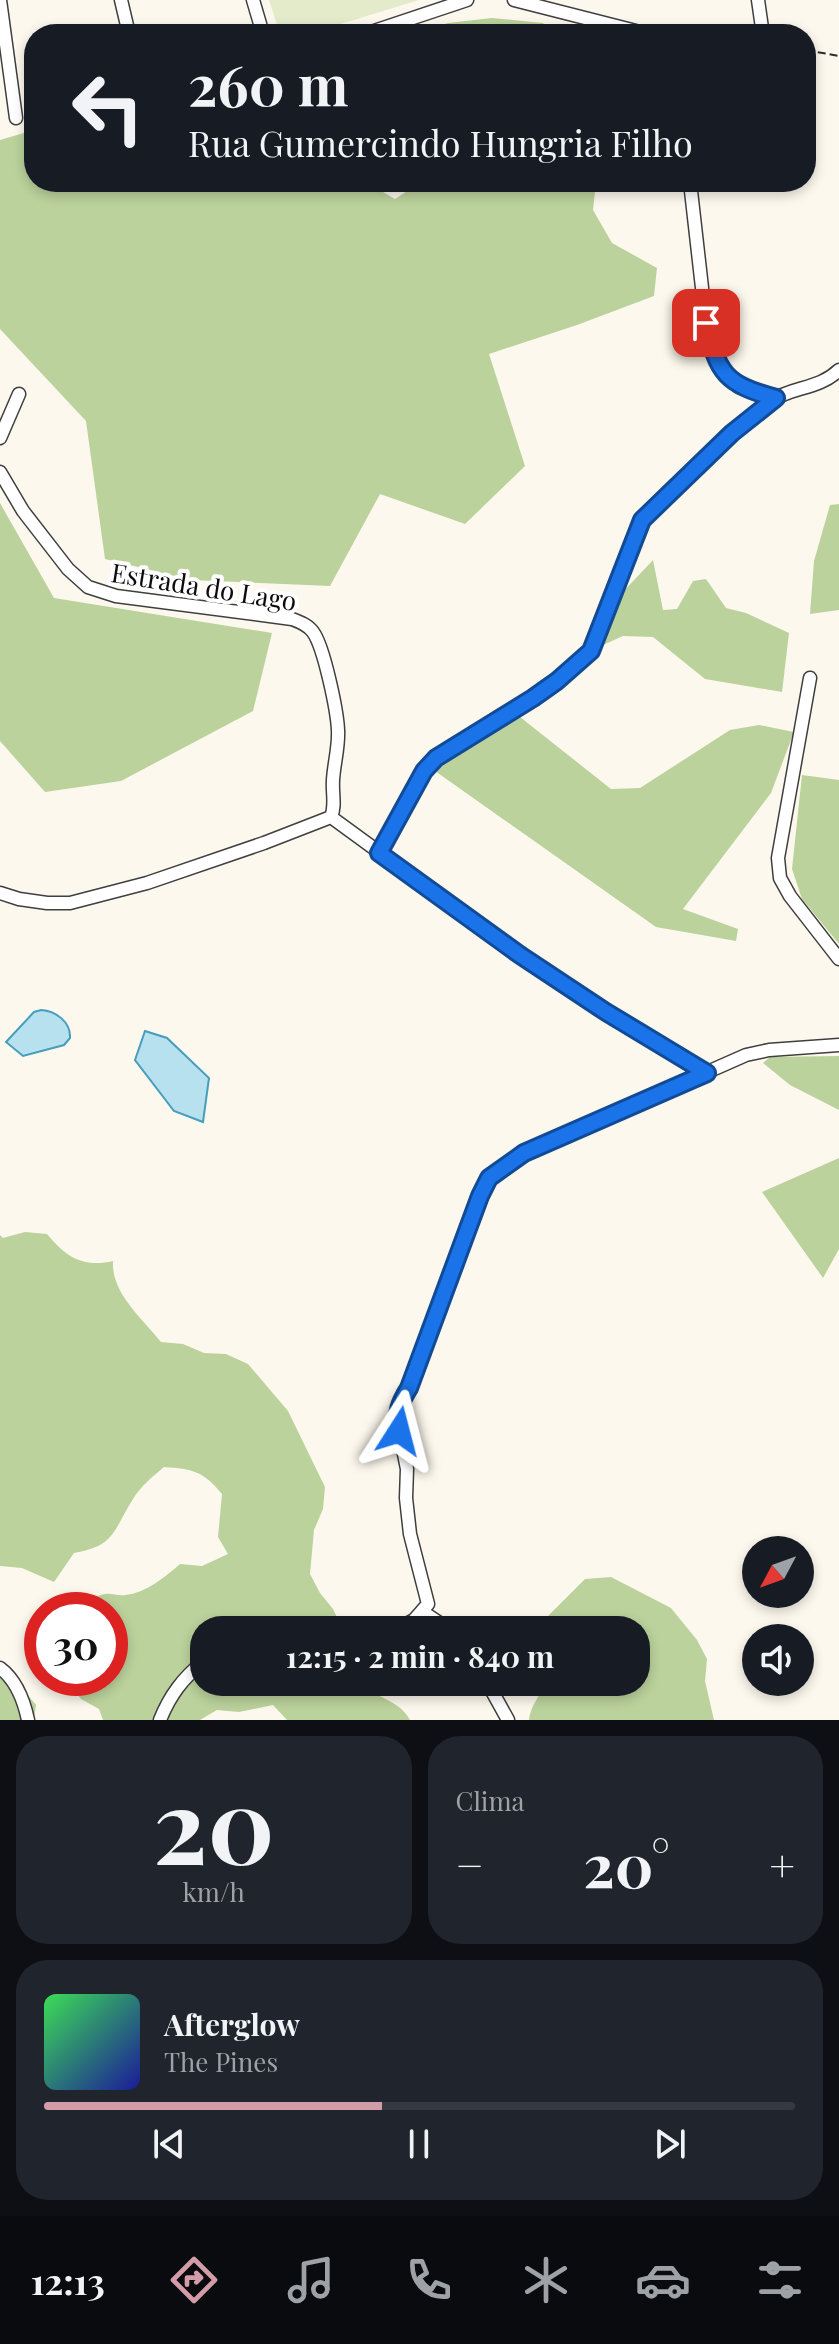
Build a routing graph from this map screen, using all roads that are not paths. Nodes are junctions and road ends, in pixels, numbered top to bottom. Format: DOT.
graph roads {
  1 [pos="0,0"];
  2 [pos="121,0"];
  3 [pos="253,0"];
  4 [pos="467,0"];
  5 [pos="514,0"];
  6 [pos="758,0"];
  7 [pos="127,24"];
  8 [pos="260,24"];
  9 [pos="395,24"];
  10 [pos="606,24"];
  11 [pos="761,24"];
  12 [pos="4,65"];
  13 [pos="16,118"];
  14 [pos="691,192"];
  15 [pos="839,370"];
  16 [pos="833,382"];
  17 [pos="19,394"];
  18 [pos="776,398"];
  19 [pos="0,438"];
  20 [pos="0,472"];
  21 [pos="810,678"];
  22 [pos="331,817"];
  23 [pos="379,853"];
  24 [pos="0,893"];
  25 [pos="839,959"];
  26 [pos="839,1045"];
  27 [pos="707,1073"];
  28 [pos="423,1612"];
  29 [pos="417,1616"];
  30 [pos="429,1616"];
  31 [pos="0,1668"];
  32 [pos="190,1672"];
  33 [pos="495,1696"];
  34 [pos="28,1720"];
  35 [pos="160,1720"];
  36 [pos="508,1720"];
  1 -- 12 [label="street"];
  2 -- 7 [label="street"];
  3 -- 8 [label="street"];
  4 -- 9 [label="street"];
  5 -- 10 [label="street"];
  6 -- 11 [label="street"];
  12 -- 13 [label="street"];
  14 -- 18 [label="street"];
  15 -- 16 [label="street"];
  16 -- 18 [label="street"];
  17 -- 19 [label="street"];
  18 -- 23 [label="street"];
  20 -- 22 [label="street, Estrada do Lago"];
  21 -- 25 [label="street"];
  22 -- 23 [label="street"];
  22 -- 24 [label="street"];
  23 -- 27 [label="street"];
  26 -- 27 [label="street"];
  27 -- 28 [label="street"];
  28 -- 29 [label="street"];
  28 -- 30 [label="street"];
  31 -- 34 [label="street"];
  32 -- 35 [label="street"];
  33 -- 36 [label="street"];
}
